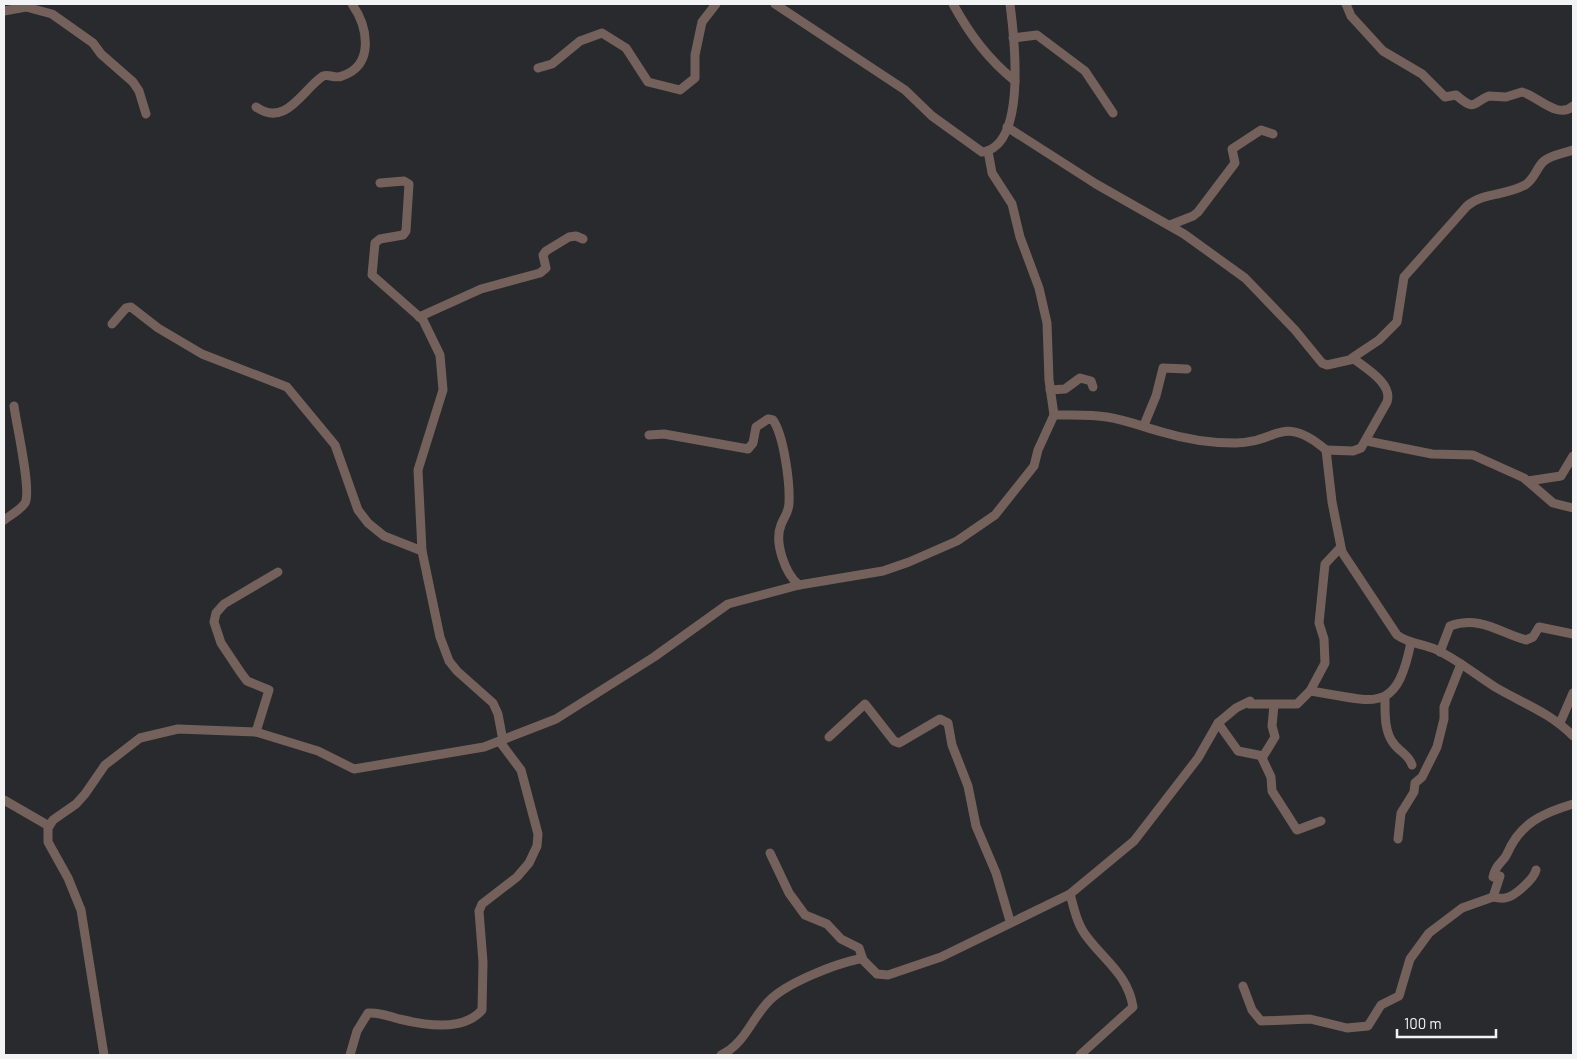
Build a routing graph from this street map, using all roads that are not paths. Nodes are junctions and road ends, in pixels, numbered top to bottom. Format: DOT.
graph roads {
  1 [pos="352,4"];
  2 [pos="716,4"];
  3 [pos="775,4"];
  4 [pos="953,4"];
  5 [pos="1010,4"];
  6 [pos="1346,4"];
  7 [pos="4,11"];
  8 [pos="1013,38"];
  9 [pos="538,68"];
  10 [pos="1015,81"];
  11 [pos="1573,106"];
  12 [pos="256,107"];
  13 [pos="146,114"];
  14 [pos="1113,114"];
  15 [pos="1007,128"];
  16 [pos="1273,134"];
  17 [pos="1573,150"];
  18 [pos="988,151"];
  19 [pos="380,183"];
  20 [pos="1170,225"];
  21 [pos="583,239"];
  22 [pos="420,317"];
  23 [pos="112,324"];
  24 [pos="1352,358"];
  25 [pos="1187,369"];
  26 [pos="1093,387"];
  27 [pos="1050,390"];
  28 [pos="14,406"];
  29 [pos="1054,415"];
  30 [pos="1144,425"];
  31 [pos="649,435"];
  32 [pos="1367,441"];
  33 [pos="1326,450"];
  34 [pos="1573,456"];
  35 [pos="1528,481"];
  36 [pos="1573,508"];
  37 [pos="4,520"];
  38 [pos="1340,548"];
  39 [pos="422,551"];
  40 [pos="278,572"];
  41 [pos="799,585"];
  42 [pos="1573,634"];
  43 [pos="1410,642"];
  44 [pos="1440,652"];
  45 [pos="1461,664"];
  46 [pos="1310,691"];
  47 [pos="1573,693"];
  48 [pos="1385,698"];
  49 [pos="1274,705"];
  50 [pos="1218,723"];
  51 [pos="1560,723"];
  52 [pos="256,732"];
  53 [pos="1573,736"];
  54 [pos="829,737"];
  55 [pos="501,741"];
  56 [pos="1263,756"];
  57 [pos="1412,765"];
  58 [pos="4,800"];
  59 [pos="1573,804"];
  60 [pos="1321,822"];
  61 [pos="49,826"];
  62 [pos="1398,838"];
  63 [pos="770,853"];
  64 [pos="1536,870"];
  65 [pos="1070,894"];
  66 [pos="1493,897"];
  67 [pos="1010,921"];
  68 [pos="863,960"];
  69 [pos="1243,986"];
  70 [pos="104,1055"];
  71 [pos="350,1055"];
  72 [pos="721,1055"];
  73 [pos="1080,1055"];
  1 -- 12 [label="street"];
  2 -- 9 [label="street"];
  3 -- 18 [label="street"];
  4 -- 10 [label="street"];
  5 -- 8 [label="street"];
  6 -- 11 [label="street"];
  7 -- 13 [label="street"];
  8 -- 10 [label="street"];
  8 -- 14 [label="street"];
  10 -- 15 [label="street"];
  15 -- 18 [label="street"];
  15 -- 20 [label="street"];
  16 -- 20 [label="street"];
  17 -- 24 [label="street"];
  18 -- 27 [label="street"];
  19 -- 22 [label="street"];
  20 -- 24 [label="street"];
  21 -- 22 [label="street"];
  22 -- 39 [label="street"];
  23 -- 39 [label="street"];
  24 -- 32 [label="street"];
  25 -- 30 [label="street"];
  26 -- 27 [label="street"];
  27 -- 29 [label="street"];
  28 -- 37 [label="street"];
  29 -- 30 [label="street"];
  29 -- 41 [label="street"];
  30 -- 33 [label="street"];
  31 -- 41 [label="street"];
  32 -- 33 [label="street"];
  32 -- 35 [label="street"];
  33 -- 38 [label="street"];
  34 -- 35 [label="street"];
  35 -- 36 [label="street"];
  38 -- 43 [label="street"];
  38 -- 46 [label="street"];
  39 -- 55 [label="street"];
  40 -- 52 [label="street"];
  41 -- 55 [label="street"];
  42 -- 44 [label="street"];
  43 -- 44 [label="street"];
  43 -- 48 [label="street"];
  44 -- 45 [label="street"];
  45 -- 51 [label="street"];
  45 -- 62 [label="street"];
  46 -- 48 [label="street"];
  46 -- 49 [label="street"];
  47 -- 51 [label="street"];
  48 -- 57 [label="street"];
  49 -- 50 [label="street"];
  49 -- 56 [label="street"];
  50 -- 56 [label="street"];
  50 -- 65 [label="street"];
  51 -- 53 [label="street"];
  52 -- 55 [label="street"];
  52 -- 61 [label="street"];
  54 -- 67 [label="street"];
  55 -- 71 [label="street"];
  56 -- 60 [label="street"];
  58 -- 61 [label="street"];
  59 -- 66 [label="street"];
  61 -- 70 [label="street"];
  63 -- 68 [label="street"];
  64 -- 66 [label="street"];
  65 -- 67 [label="street"];
  65 -- 73 [label="street"];
  66 -- 69 [label="street"];
  67 -- 68 [label="street"];
  68 -- 72 [label="street"];
}
